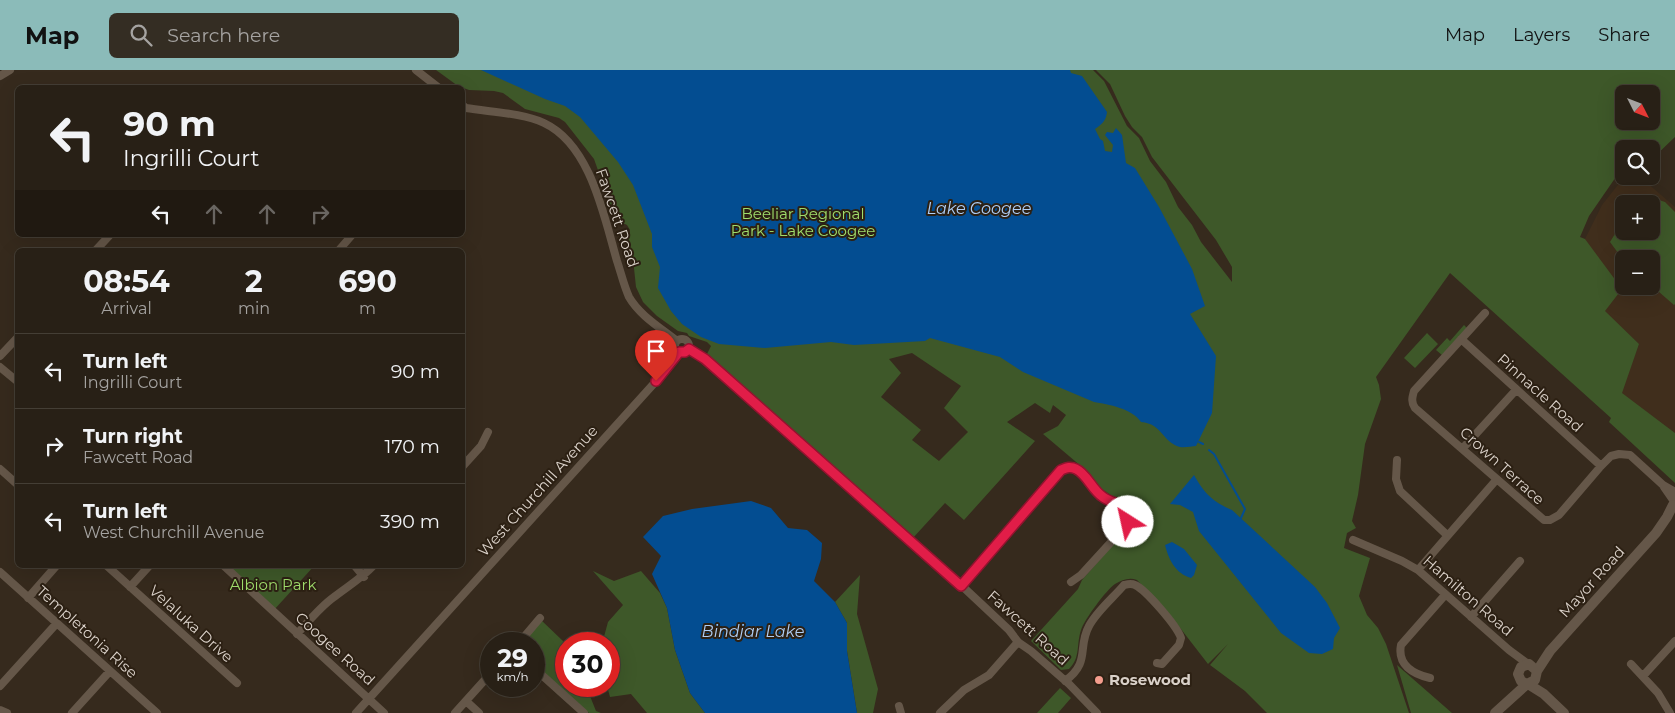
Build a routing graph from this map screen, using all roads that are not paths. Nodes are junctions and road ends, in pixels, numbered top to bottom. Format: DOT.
graph roads {
  1 [pos="10,70"];
  2 [pos="416,70"];
  3 [pos="0,76"];
  4 [pos="435,85"];
  5 [pos="465,109"];
  6 [pos="107,237"];
  7 [pos="350,237"];
  8 [pos="98,248"];
  9 [pos="341,248"];
  10 [pos="1485,313"];
  11 [pos="1461,339"];
  12 [pos="15,340"];
  13 [pos="677,341"];
  14 [pos="689,349"];
  15 [pos="679,352"];
  16 [pos="0,356"];
  17 [pos="0,367"];
  18 [pos="15,380"];
  19 [pos="1516,390"];
  20 [pos="488,432"];
  21 [pos="1463,448"];
  22 [pos="1397,460"];
  23 [pos="465,464"];
  24 [pos="1601,466"];
  25 [pos="0,469"];
  26 [pos="1497,479"];
  27 [pos="15,482"];
  28 [pos="1674,501"];
  29 [pos="1675,517"];
  30 [pos="1656,532"];
  31 [pos="1447,535"];
  32 [pos="1353,540"];
  33 [pos="1520,561"];
  34 [pos="55,568"];
  35 [pos="109,568"];
  36 [pos="147,568"];
  37 [pos="226,568"];
  38 [pos="356,568"];
  39 [pos="372,568"];
  40 [pos="1418,570"];
  41 [pos="1,576"];
  42 [pos="364,577"];
  43 [pos="1071,582"];
  44 [pos="961,586"];
  45 [pos="130,587"];
  46 [pos="1446,595"];
  47 [pos="28,598"];
  48 [pos="1471,617"];
  49 [pos="540,618"];
  50 [pos="57,623"];
  51 [pos="528,632"];
  52 [pos="297,634"];
  53 [pos="1675,640"];
  54 [pos="1018,642"];
  55 [pos="1157,663"];
  56 [pos="1631,664"];
  57 [pos="1528,670"];
  58 [pos="110,671"];
  59 [pos="1643,676"];
  60 [pos="545,678"];
  61 [pos="1430,678"];
  62 [pos="1065,681"];
  63 [pos="236,683"];
  64 [pos="1527,684"];
  65 [pos="480,685"];
  66 [pos="0,686"];
  67 [pos="1544,694"];
  68 [pos="369,699"];
  69 [pos="466,701"];
  70 [pos="1504,704"];
  71 [pos="0,710"];
  72 [pos="7,713"];
  73 [pos="72,713"];
  74 [pos="157,713"];
  75 [pos="356,713"];
  76 [pos="384,713"];
  77 [pos="455,713"];
  78 [pos="479,713"];
  79 [pos="584,713"];
  80 [pos="940,713"];
  81 [pos="1097,713"];
  82 [pos="1495,713"];
  83 [pos="1564,713"];
  84 [pos="1670,713"];
  1 -- 3 [label="street"];
  2 -- 4 [label="street"];
  5 -- 13 [label="street, Fawcett Road"];
  6 -- 8 [label="street"];
  7 -- 9 [label="street"];
  10 -- 11 [label="street, Crown Terrace"];
  11 -- 19 [label="street, Pinnacle Road"];
  11 -- 21 [label="street, Crown Terrace"];
  12 -- 16 [label="street"];
  13 -- 14 [label="street"];
  13 -- 15 [label="street"];
  14 -- 15 [label="street"];
  14 -- 44 [label="street, Fawcett Road"];
  15 -- 68 [label="street, West Churchill Avenue"];
  17 -- 18 [label="street"];
  19 -- 21 [label="street"];
  19 -- 24 [label="street, Pinnacle Road"];
  20 -- 23 [label="street"];
  21 -- 26 [label="street, Crown Terrace"];
  22 -- 31 [label="street"];
  24 -- 26 [label="street, Crown Terrace"];
  24 -- 28 [label="street, Crown Terrace"];
  25 -- 27 [label="street"];
  26 -- 31 [label="street"];
  28 -- 30 [label="main road, Mayor Road"];
  29 -- 30 [label="main road, Mayor Road"];
  30 -- 57 [label="main road, Mayor Road"];
  31 -- 40 [label="street"];
  32 -- 40 [label="street, Hamilton Road"];
  33 -- 48 [label="street"];
  34 -- 47 [label="street"];
  35 -- 45 [label="street, Velaluka Drive"];
  36 -- 45 [label="street"];
  37 -- 52 [label="street, Coogee Road"];
  38 -- 42 [label="street"];
  39 -- 42 [label="street"];
  40 -- 46 [label="street, Hamilton Road"];
  41 -- 47 [label="street, Templetonia Rise"];
  42 -- 52 [label="street"];
  43 -- 44 [label="street"];
  44 -- 54 [label="street, Fawcett Road"];
  45 -- 63 [label="street, Velaluka Drive"];
  46 -- 48 [label="street, Hamilton Road"];
  46 -- 61 [label="street"];
  47 -- 50 [label="street, Templetonia Rise"];
  48 -- 57 [label="street, Hamilton Road"];
  49 -- 51 [label="street"];
  50 -- 58 [label="street, Templetonia Rise"];
  50 -- 66 [label="street"];
  52 -- 68 [label="street, Coogee Road"];
  53 -- 59 [label="street"];
  54 -- 62 [label="street, Fawcett Road"];
  54 -- 80 [label="street"];
  55 -- 62 [label="street"];
  56 -- 59 [label="street"];
  57 -- 64 [label="main road, Hamilton Road"];
  57 -- 67 [label="main road, Hamilton Road"];
  57 -- 70 [label="main road"];
  58 -- 73 [label="street"];
  58 -- 74 [label="street, Templetonia Rise"];
  59 -- 84 [label="street"];
  60 -- 79 [label="street"];
  62 -- 81 [label="street, Fawcett Road"];
  64 -- 67 [label="main road, Hamilton Road"];
  64 -- 70 [label="main road"];
  65 -- 69 [label="street"];
  67 -- 83 [label="main road, Hamilton Road"];
  68 -- 75 [label="street, West Churchill Avenue"];
  68 -- 76 [label="street, Coogee Road"];
  69 -- 77 [label="street"];
  69 -- 78 [label="street"];
  70 -- 82 [label="main road"];
  71 -- 72 [label="street"];
}
